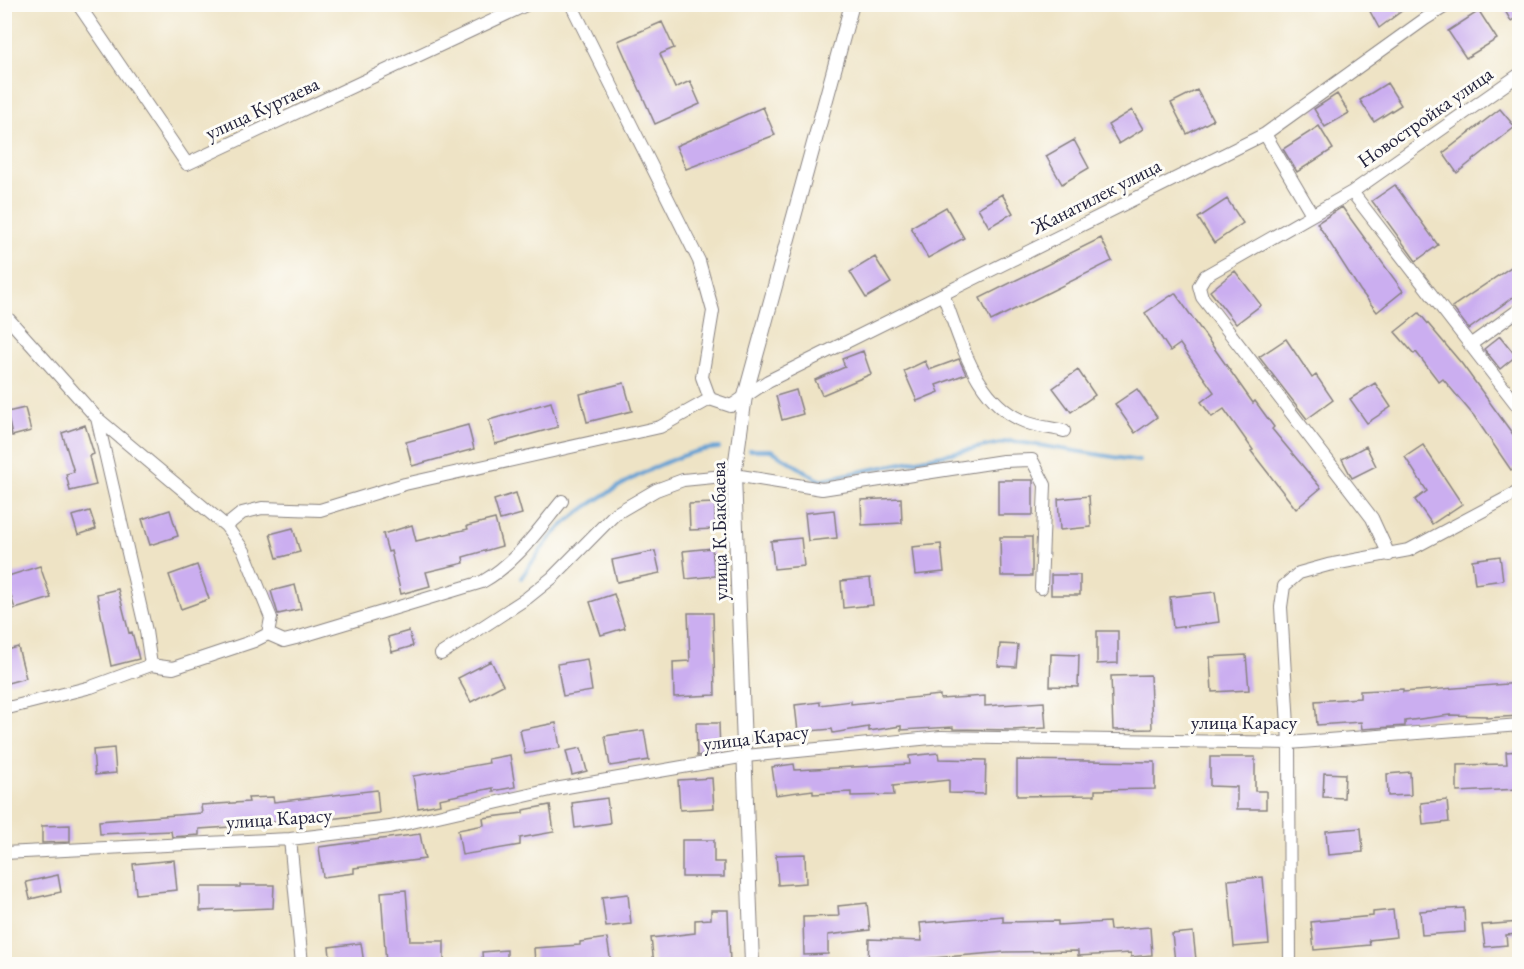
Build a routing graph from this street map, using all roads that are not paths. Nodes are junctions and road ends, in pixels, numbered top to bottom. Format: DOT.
graph roads {
  1 [pos="78,4"];
  2 [pos="528,4"];
  3 [pos="571,4"];
  4 [pos="852,4"];
  5 [pos="1449,4"];
  6 [pos="1520,74"];
  7 [pos="1265,134"];
  8 [pos="1352,192"];
  9 [pos="1312,214"];
  10 [pos="943,294"];
  11 [pos="1520,309"];
  12 [pos="4,314"];
  13 [pos="1470,345"];
  14 [pos="745,396"];
  15 [pos="710,399"];
  16 [pos="1520,409"];
  17 [pos="97,418"];
  18 [pos="1064,431"];
  19 [pos="734,475"];
  20 [pos="1520,490"];
  21 [pos="562,501"];
  22 [pos="226,526"];
  23 [pos="1389,555"];
  24 [pos="1041,588"];
  25 [pos="268,634"];
  26 [pos="441,654"];
  27 [pos="151,665"];
  28 [pos="4,709"];
  29 [pos="1520,725"];
  30 [pos="1289,743"];
  31 [pos="746,756"];
  32 [pos="290,839"];
  33 [pos="4,853"];
  34 [pos="302,964"];
  35 [pos="752,964"];
  36 [pos="1290,964"];
  1 -- 2 [label="street, улица Куртаева"];
  3 -- 15 [label="street"];
  4 -- 14 [label="street, улица К.Бакбаева"];
  5 -- 7 [label="street, Жанатилек улица"];
  6 -- 8 [label="street, Новостройка улица"];
  7 -- 9 [label="street"];
  7 -- 10 [label="street, Жанатилек улица"];
  8 -- 9 [label="street, Новостройка улица"];
  8 -- 13 [label="street"];
  9 -- 23 [label="street, Новостройка улица"];
  10 -- 14 [label="street, Жанатилек улица"];
  10 -- 18 [label="street"];
  11 -- 13 [label="street"];
  12 -- 17 [label="street"];
  13 -- 16 [label="street"];
  14 -- 15 [label="street"];
  14 -- 19 [label="street, улица К.Бакбаева"];
  15 -- 22 [label="street"];
  17 -- 22 [label="street"];
  17 -- 27 [label="street"];
  19 -- 24 [label="street"];
  19 -- 26 [label="street"];
  19 -- 31 [label="street, улица К.Бакбаева"];
  20 -- 23 [label="street"];
  21 -- 25 [label="street"];
  22 -- 25 [label="street"];
  23 -- 30 [label="street"];
  25 -- 27 [label="street"];
  27 -- 28 [label="street"];
  29 -- 30 [label="street, улица Карасу"];
  30 -- 31 [label="street, улица Карасу"];
  30 -- 36 [label="street"];
  31 -- 32 [label="street, улица Карасу"];
  31 -- 35 [label="street, улица К.Бакбаева"];
  32 -- 33 [label="street, улица Карасу"];
  32 -- 34 [label="street"];
}
